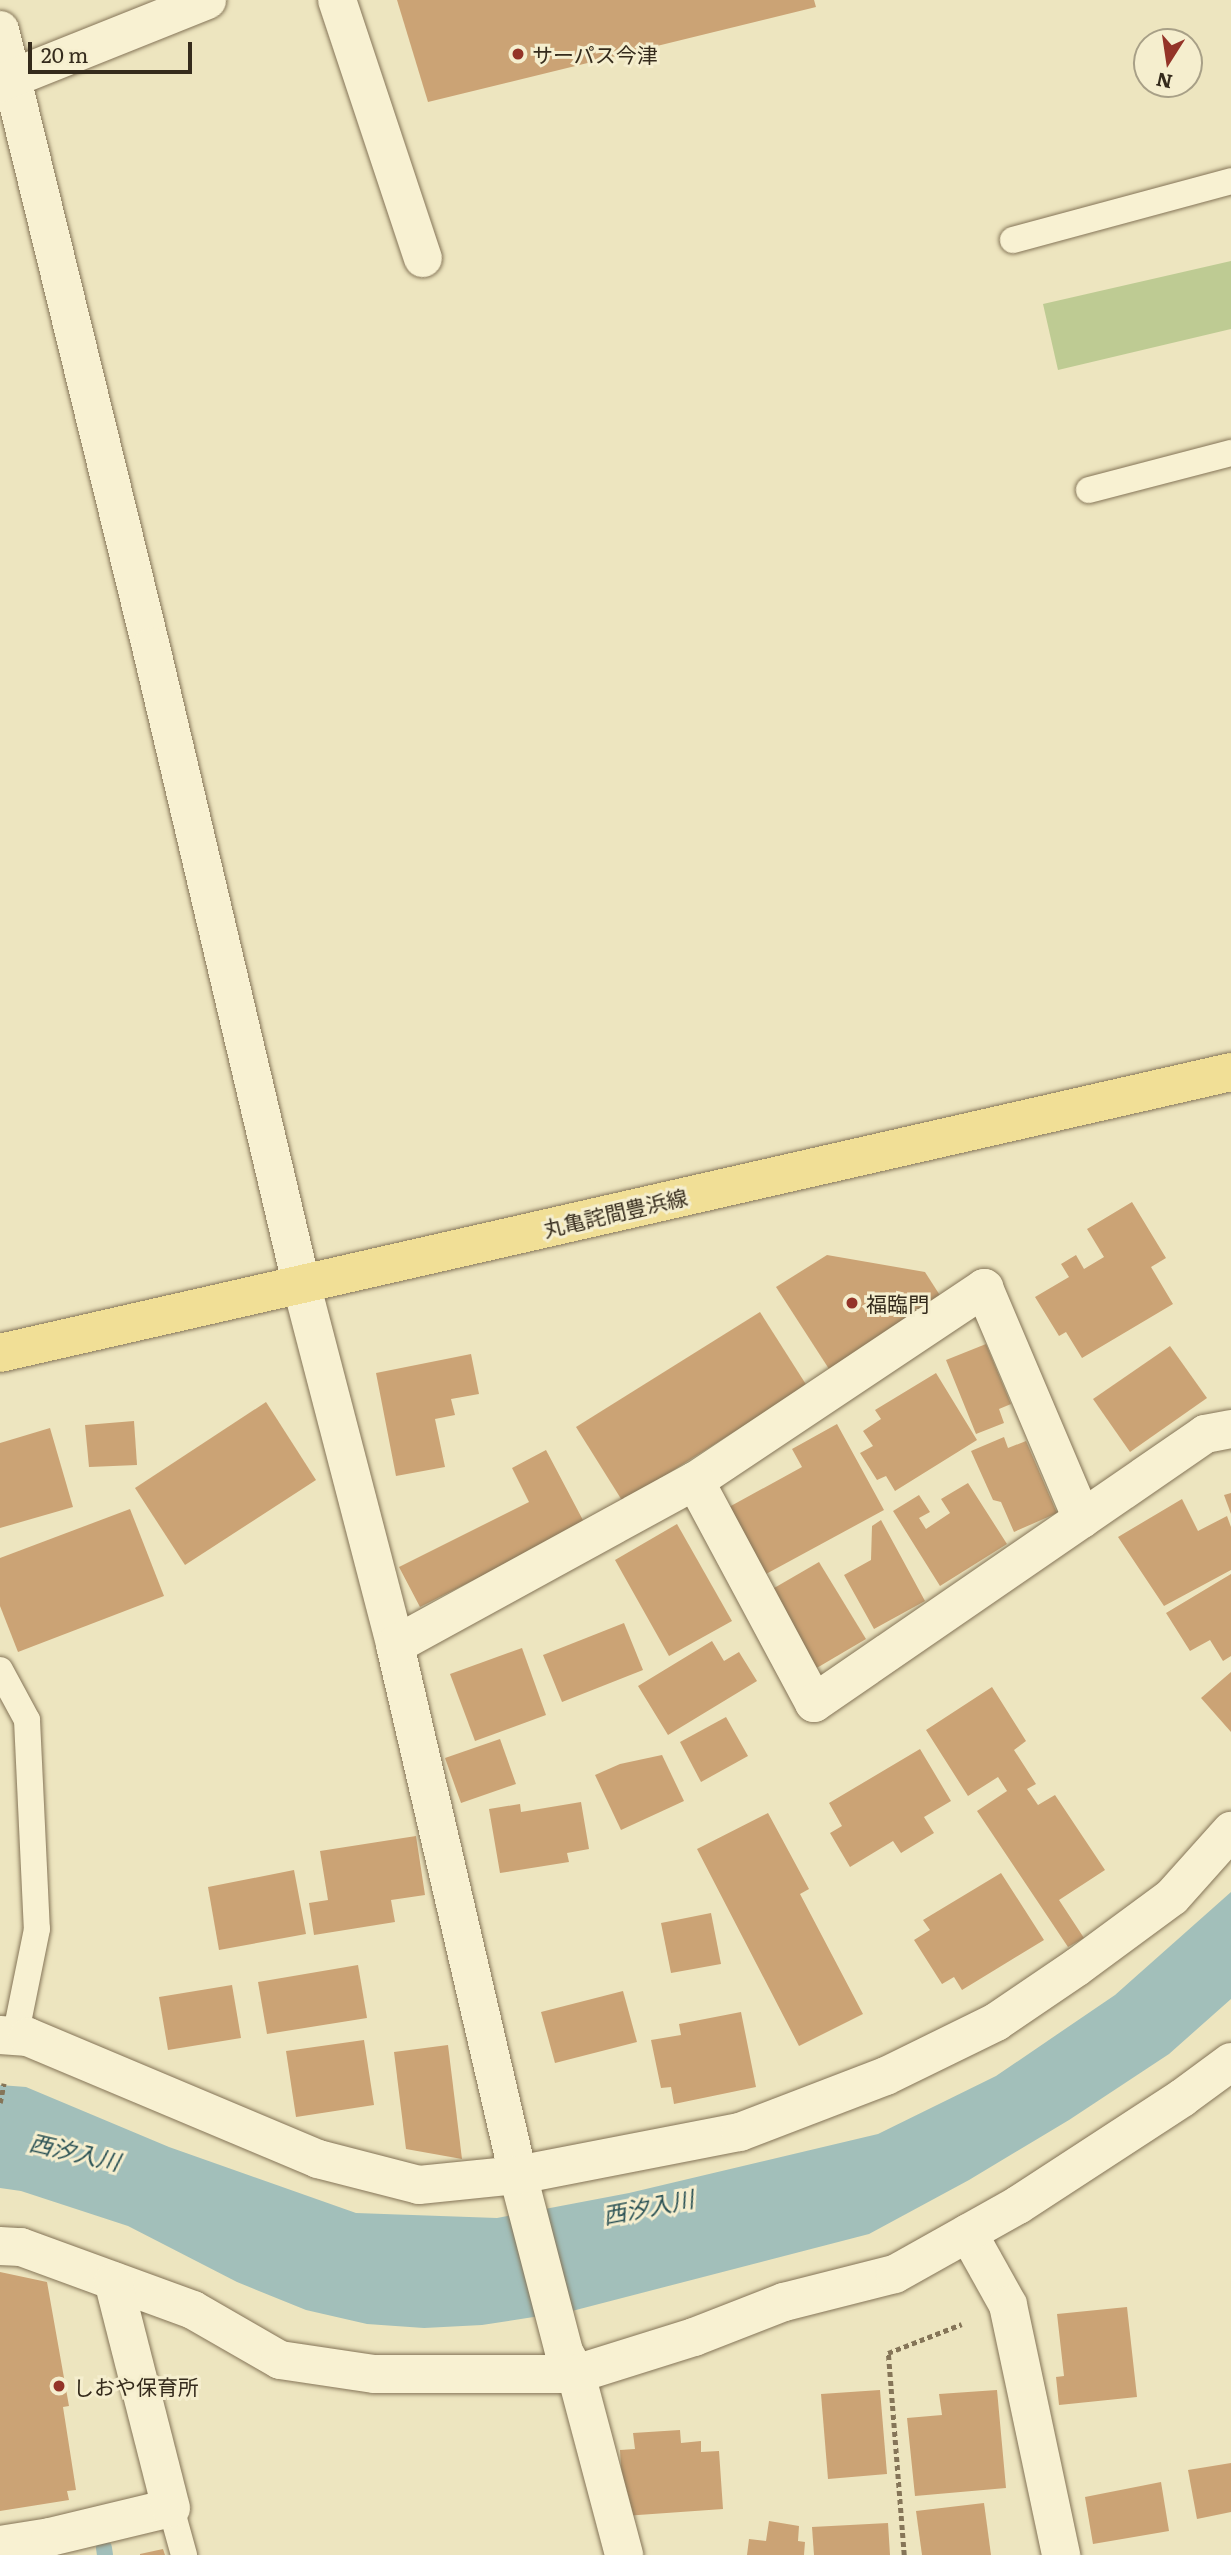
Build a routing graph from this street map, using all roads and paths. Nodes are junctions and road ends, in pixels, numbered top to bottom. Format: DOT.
graph roads {
  1 [pos="207,0"];
  2 [pos="337,0"];
  3 [pos="0,30"];
  4 [pos="6,80"];
  5 [pos="1231,181"];
  6 [pos="1013,240"];
  7 [pos="423,258"];
  8 [pos="1231,453"];
  9 [pos="1089,490"];
  10 [pos="1231,1072"];
  11 [pos="301,1283"];
  12 [pos="0,1353"];
  13 [pos="1231,1429"];
  14 [pos="695,1481"];
  15 [pos="1082,1519"];
  16 [pos="395,1645"];
  17 [pos="0,1670"];
  18 [pos="1231,1831"];
  19 [pos="7,2036"];
  20 [pos="1231,2062"];
  21 [pos="521,2185"];
  22 [pos="968,2233"];
  23 [pos="0,2246"];
  24 [pos="113,2281"];
  25 [pos="1008,2305"];
  26 [pos="570,2363"];
  27 [pos="170,2508"];
  28 [pos="0,2545"];
  29 [pos="184,2555"];
  30 [pos="624,2555"];
  31 [pos="904,2555"];
  32 [pos="1061,2555"];
  1 -- 4 [label="street"];
  2 -- 7 [label="street"];
  3 -- 4 [label="street"];
  4 -- 11 [label="street"];
  5 -- 6 [label="lane"];
  8 -- 9 [label="lane"];
  10 -- 11 [label="main road, 丸亀詫間豊浜線"];
  11 -- 12 [label="main road, 丸亀詫間豊浜線"];
  11 -- 16 [label="street"];
  13 -- 15 [label="street"];
  14 -- 15 [label="street"];
  14 -- 15 [label="street"];
  14 -- 16 [label="street"];
  16 -- 21 [label="street"];
  17 -- 19 [label="lane"];
  18 -- 21 [label="street"];
  19 -- 21 [label="street"];
  20 -- 22 [label="street"];
  21 -- 26 [label="street"];
  22 -- 25 [label="street"];
  22 -- 26 [label="street"];
  23 -- 24 [label="street"];
  24 -- 26 [label="street"];
  24 -- 27 [label="street"];
  25 -- 31 [label="path"];
  25 -- 32 [label="street"];
  26 -- 30 [label="street"];
  27 -- 28 [label="street"];
  27 -- 29 [label="lane"];
}
